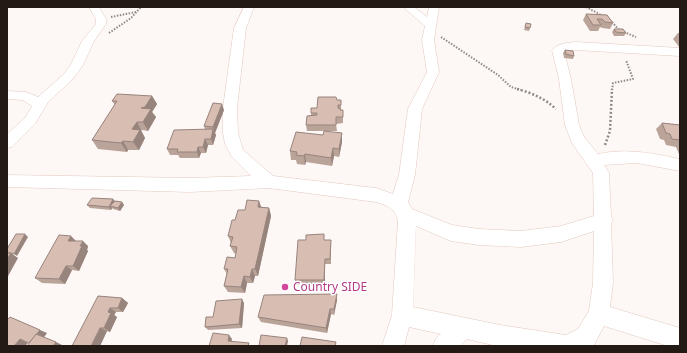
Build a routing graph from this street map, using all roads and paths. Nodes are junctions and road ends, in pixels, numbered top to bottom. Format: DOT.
graph roads {
  1 [pos="94,7"];
  2 [pos="141,7"];
  3 [pos="249,7"];
  4 [pos="408,7"];
  5 [pos="434,7"];
  6 [pos="586,7"];
  7 [pos="136,12"];
  8 [pos="604,17"];
  9 [pos="101,19"];
  10 [pos="610,20"];
  11 [pos="430,27"];
  12 [pos="640,39"];
  13 [pos="85,46"];
  14 [pos="620,48"];
  15 [pos="680,52"];
  16 [pos="7,95"];
  17 [pos="39,104"];
  18 [pos="570,117"];
  19 [pos="7,143"];
  20 [pos="601,160"];
  21 [pos="680,165"];
  22 [pos="7,181"];
  23 [pos="269,182"];
  24 [pos="403,209"];
  25 [pos="604,220"];
  26 [pos="598,314"];
  27 [pos="402,315"];
  28 [pos="464,328"];
  29 [pos="680,338"];
  30 [pos="393,346"];
  31 [pos="444,346"];
  1 -- 9 [label="street"];
  2 -- 7 [label="path"];
  3 -- 23 [label="street"];
  4 -- 11 [label="street"];
  5 -- 11 [label="street"];
  6 -- 8 [label="path"];
  7 -- 9 [label="path"];
  7 -- 13 [label="path"];
  9 -- 13 [label="street"];
  10 -- 12 [label="path"];
  11 -- 18 [label="path"];
  11 -- 24 [label="street"];
  13 -- 17 [label="street"];
  14 -- 15 [label="street"];
  14 -- 18 [label="street"];
  14 -- 20 [label="path"];
  16 -- 17 [label="street"];
  17 -- 19 [label="street"];
  18 -- 20 [label="street"];
  20 -- 21 [label="street"];
  20 -- 25 [label="street"];
  22 -- 23 [label="street"];
  23 -- 24 [label="street"];
  24 -- 25 [label="street"];
  24 -- 27 [label="street"];
  25 -- 26 [label="street"];
  26 -- 28 [label="street"];
  26 -- 29 [label="street"];
  27 -- 28 [label="street"];
  27 -- 30 [label="street"];
  28 -- 31 [label="street"];
}
